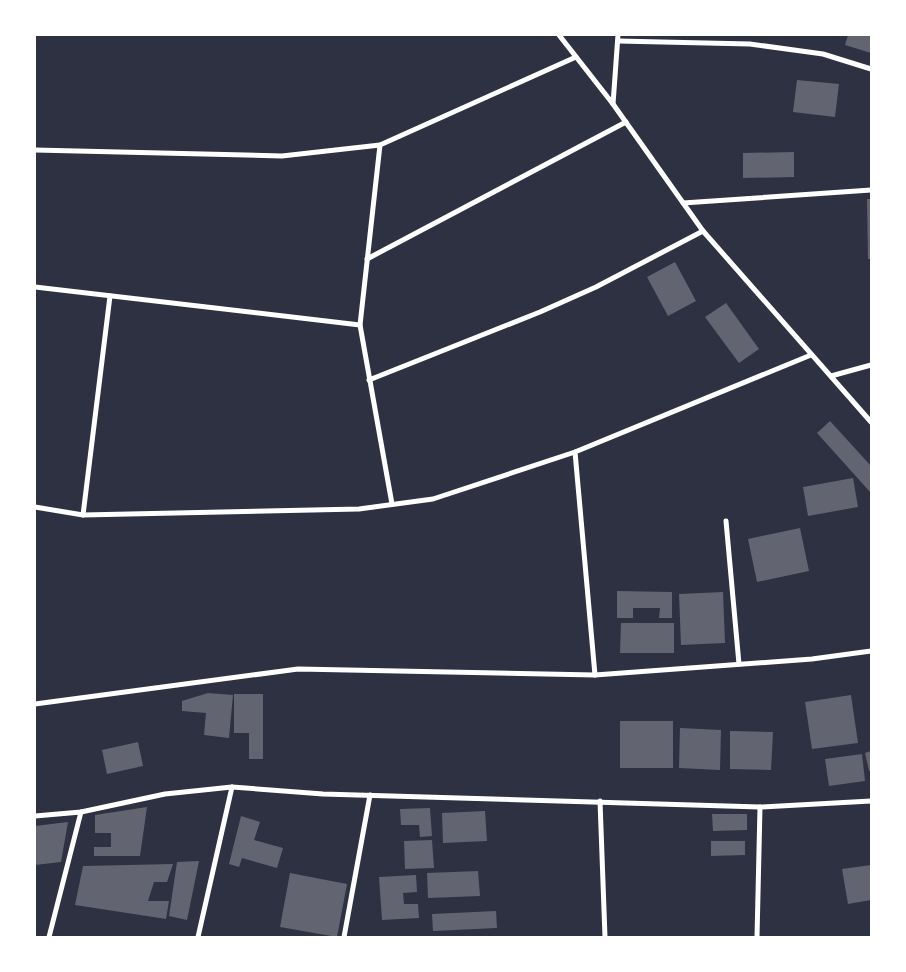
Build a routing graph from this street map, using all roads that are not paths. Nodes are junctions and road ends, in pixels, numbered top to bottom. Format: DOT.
graph roads {
  1 [pos="559,35"];
  2 [pos="618,35"];
  3 [pos="618,42"];
  4 [pos="576,57"];
  5 [pos="871,69"];
  6 [pos="612,104"];
  7 [pos="626,122"];
  8 [pos="380,145"];
  9 [pos="35,150"];
  10 [pos="871,190"];
  11 [pos="683,203"];
  12 [pos="703,231"];
  13 [pos="367,258"];
  14 [pos="35,287"];
  15 [pos="110,296"];
  16 [pos="360,325"];
  17 [pos="811,355"];
  18 [pos="871,365"];
  19 [pos="831,376"];
  20 [pos="369,380"];
  21 [pos="871,422"];
  22 [pos="575,452"];
  23 [pos="392,504"];
  24 [pos="35,507"];
  25 [pos="83,515"];
  26 [pos="726,521"];
  27 [pos="871,651"];
  28 [pos="739,664"];
  29 [pos="595,675"];
  30 [pos="35,704"];
  31 [pos="232,787"];
  32 [pos="370,795"];
  33 [pos="600,801"];
  34 [pos="871,802"];
  35 [pos="760,807"];
  36 [pos="81,812"];
  37 [pos="35,816"];
  38 [pos="49,937"];
  39 [pos="198,937"];
  40 [pos="344,937"];
  41 [pos="605,937"];
  42 [pos="757,937"];
  1 -- 4 [label="street"];
  2 -- 3 [label="street"];
  3 -- 5 [label="street"];
  3 -- 6 [label="street"];
  4 -- 6 [label="street"];
  4 -- 8 [label="street"];
  6 -- 7 [label="street"];
  7 -- 11 [label="street"];
  7 -- 13 [label="street"];
  8 -- 9 [label="street"];
  8 -- 13 [label="street"];
  10 -- 11 [label="street"];
  11 -- 12 [label="street"];
  12 -- 17 [label="street"];
  12 -- 20 [label="street"];
  13 -- 16 [label="street"];
  14 -- 15 [label="street"];
  15 -- 16 [label="street"];
  15 -- 25 [label="street"];
  16 -- 20 [label="street"];
  17 -- 19 [label="street"];
  17 -- 22 [label="street"];
  18 -- 19 [label="street"];
  19 -- 21 [label="street"];
  20 -- 23 [label="street"];
  22 -- 23 [label="street"];
  22 -- 29 [label="street"];
  23 -- 25 [label="street"];
  24 -- 25 [label="street"];
  26 -- 28 [label="street"];
  27 -- 28 [label="street"];
  28 -- 29 [label="street"];
  29 -- 30 [label="street"];
  31 -- 32 [label="street"];
  31 -- 36 [label="street"];
  31 -- 39 [label="street"];
  32 -- 33 [label="street"];
  32 -- 40 [label="street"];
  33 -- 35 [label="street"];
  33 -- 41 [label="street"];
  34 -- 35 [label="street"];
  35 -- 42 [label="street"];
  36 -- 37 [label="street"];
  36 -- 38 [label="street"];
}
